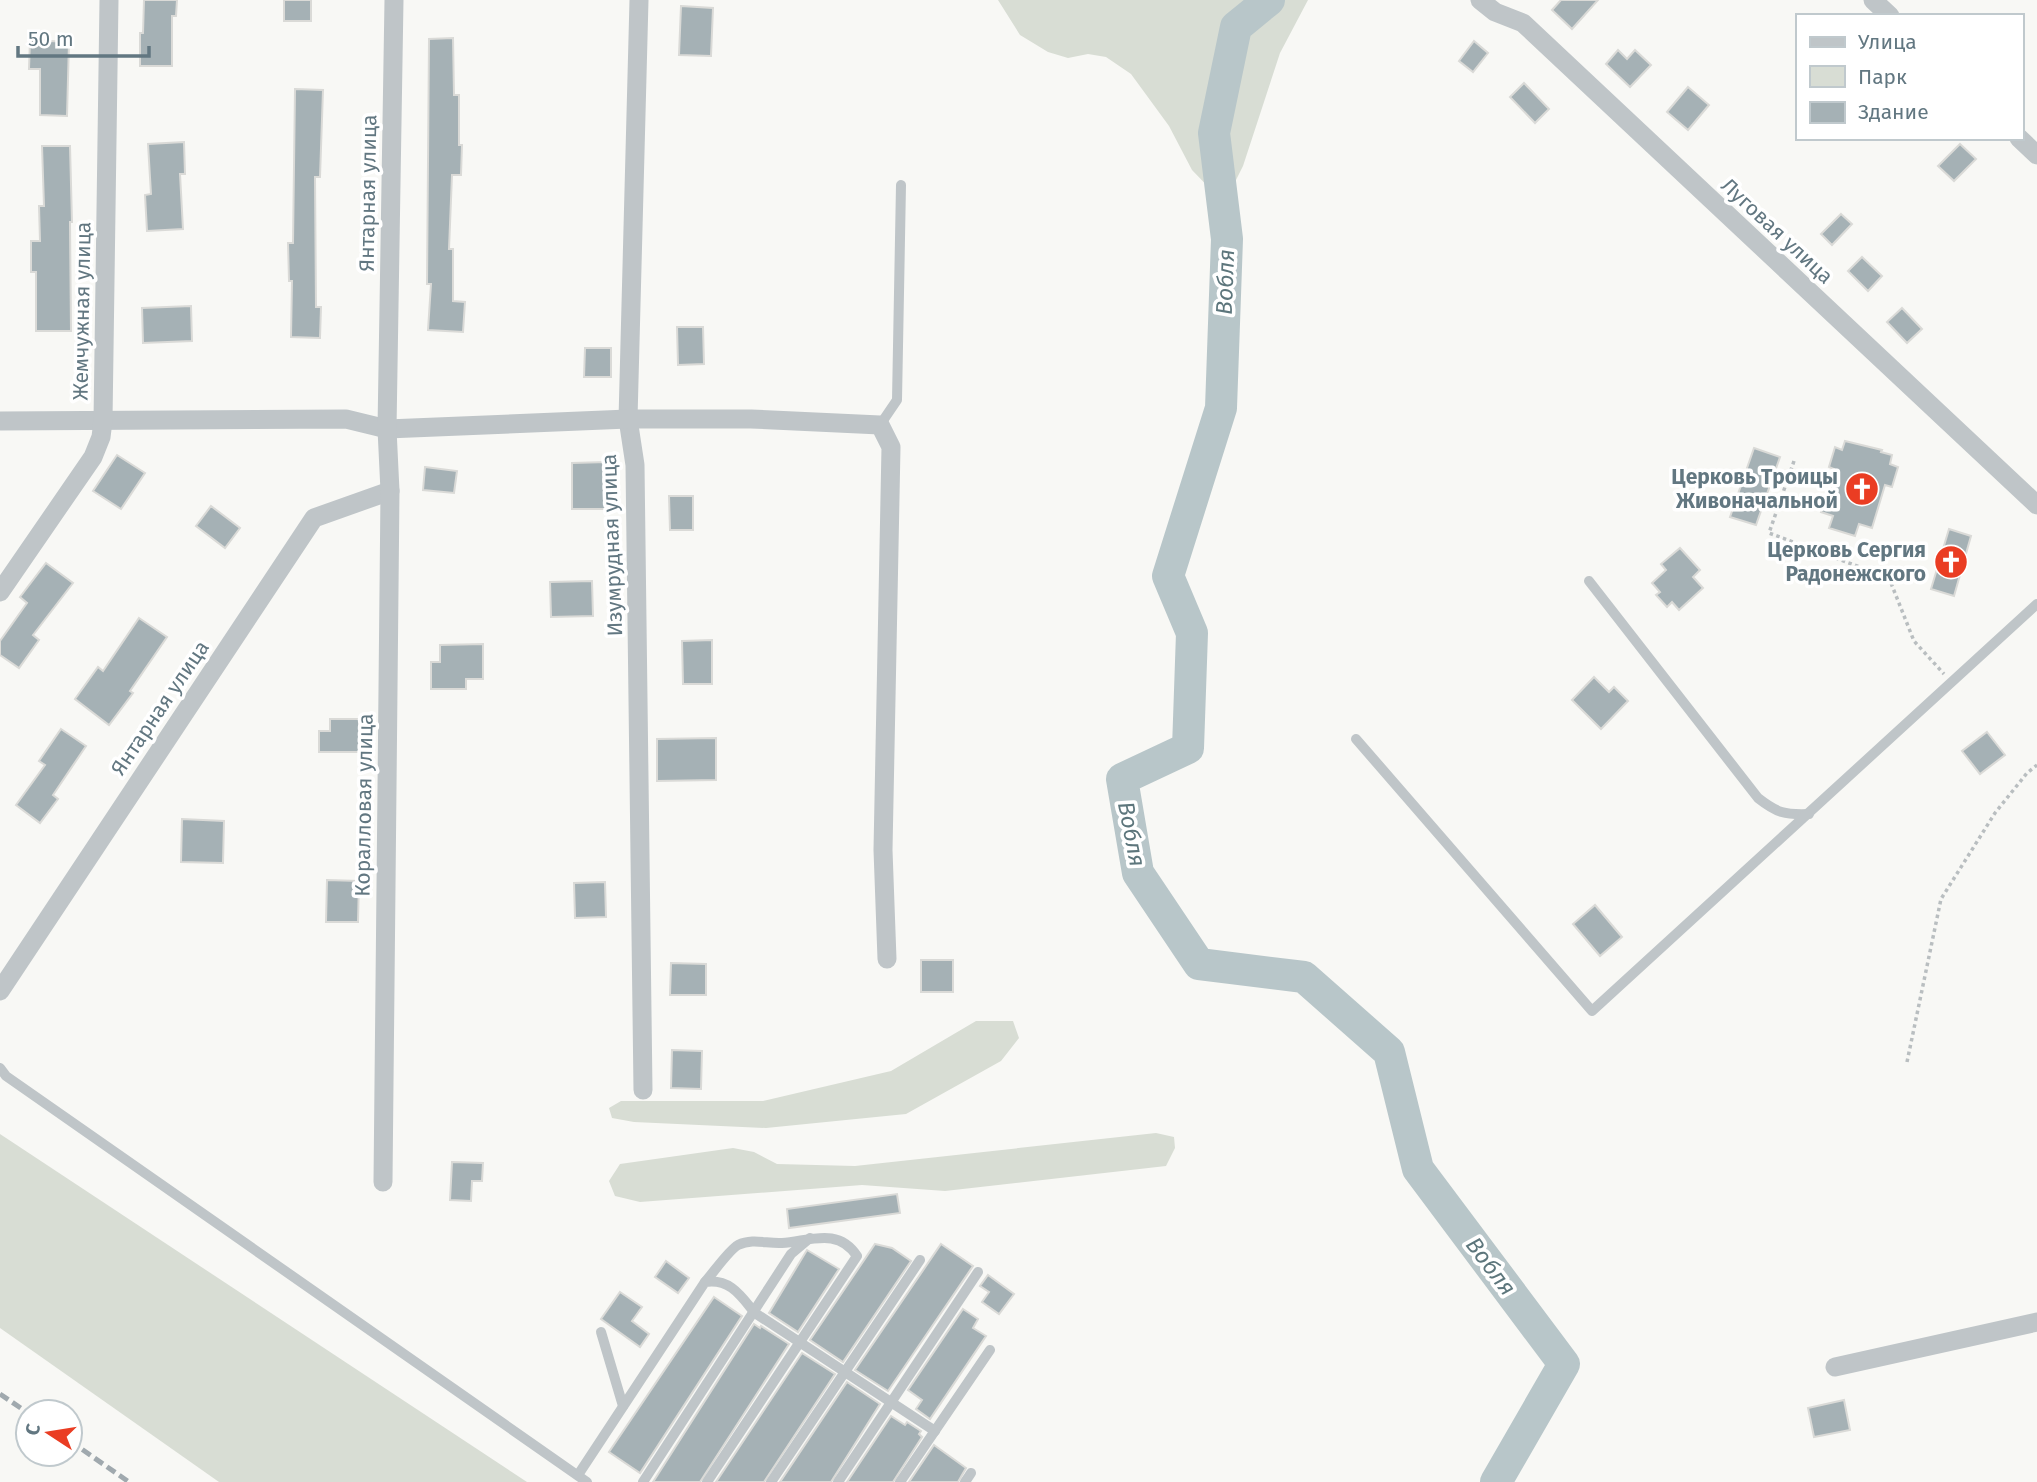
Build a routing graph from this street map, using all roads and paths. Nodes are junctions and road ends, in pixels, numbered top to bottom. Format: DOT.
graph roads {
  1 [pos="109,0"];
  2 [pos="394,0"];
  3 [pos="639,0"];
  4 [pos="1480,0"];
  5 [pos="1873,0"];
  6 [pos="1888,14"];
  7 [pos="2022,140"];
  8 [pos="2037,155"];
  9 [pos="901,185"];
  10 [pos="628,419"];
  11 [pos="0,421"];
  12 [pos="103,421"];
  13 [pos="880,425"];
  14 [pos="387,429"];
  15 [pos="1794,461"];
  16 [pos="390,491"];
  17 [pos="2037,505"];
  18 [pos="1589,581"];
  19 [pos="0,592"];
  20 [pos="2037,604"];
  21 [pos="1951,683"];
  22 [pos="1356,739"];
  23 [pos="2037,765"];
  24 [pos="1809,814"];
  25 [pos="887,959"];
  26 [pos="0,991"];
  27 [pos="1907,1062"];
  28 [pos="0,1068"];
  29 [pos="643,1090"];
  30 [pos="383,1182"];
  31 [pos="810,1237"];
  32 [pos="920,1260"];
  33 [pos="978,1272"];
  34 [pos="705,1282"];
  35 [pos="755,1313"];
  36 [pos="2037,1322"];
  37 [pos="601,1332"];
  38 [pos="800,1342"];
  39 [pos="990,1350"];
  40 [pos="1835,1367"];
  41 [pos="845,1372"];
  42 [pos="891,1402"];
  43 [pos="623,1406"];
  44 [pos="934,1431"];
  45 [pos="578,1475"];
  46 [pos="587,1482"];
  47 [pos="643,1482"];
  48 [pos="706,1482"];
  49 [pos="771,1482"];
  50 [pos="838,1482"];
  51 [pos="900,1482"];
  1 -- 12 [label="street, Жемчужная улица"];
  2 -- 14 [label="street, Янтарная улица"];
  3 -- 10 [label="street, Изумрудная улица"];
  4 -- 17 [label="street, Луговая улица"];
  5 -- 6 [label="street"];
  7 -- 8 [label="street"];
  9 -- 13 [label="lane"];
  10 -- 13 [label="street"];
  10 -- 14 [label="street"];
  10 -- 29 [label="street, Изумрудная улица"];
  11 -- 12 [label="street"];
  12 -- 14 [label="street"];
  12 -- 19 [label="street, Жемчужная улица"];
  13 -- 25 [label="street"];
  14 -- 16 [label="street, Коралловая улица"];
  15 -- 21 [label="path"];
  16 -- 26 [label="street, Янтарная улица"];
  16 -- 30 [label="street, Коралловая улица"];
  18 -- 24 [label="lane"];
  20 -- 21 [label="lane"];
  21 -- 24 [label="lane"];
  22 -- 24 [label="lane"];
  23 -- 27 [label="path"];
  28 -- 45 [label="lane"];
  31 -- 34 [label="lane"];
  31 -- 35 [label="lane"];
  31 -- 38 [label="lane"];
  32 -- 41 [label="lane"];
  33 -- 42 [label="lane"];
  34 -- 35 [label="lane"];
  34 -- 43 [label="lane"];
  35 -- 38 [label="lane"];
  35 -- 47 [label="lane"];
  36 -- 40 [label="street"];
  37 -- 43 [label="lane"];
  38 -- 41 [label="lane"];
  38 -- 48 [label="lane"];
  39 -- 44 [label="lane"];
  41 -- 42 [label="lane"];
  41 -- 49 [label="lane"];
  42 -- 44 [label="lane"];
  42 -- 50 [label="lane"];
  43 -- 45 [label="lane"];
  44 -- 51 [label="lane"];
  45 -- 46 [label="lane"];
}
